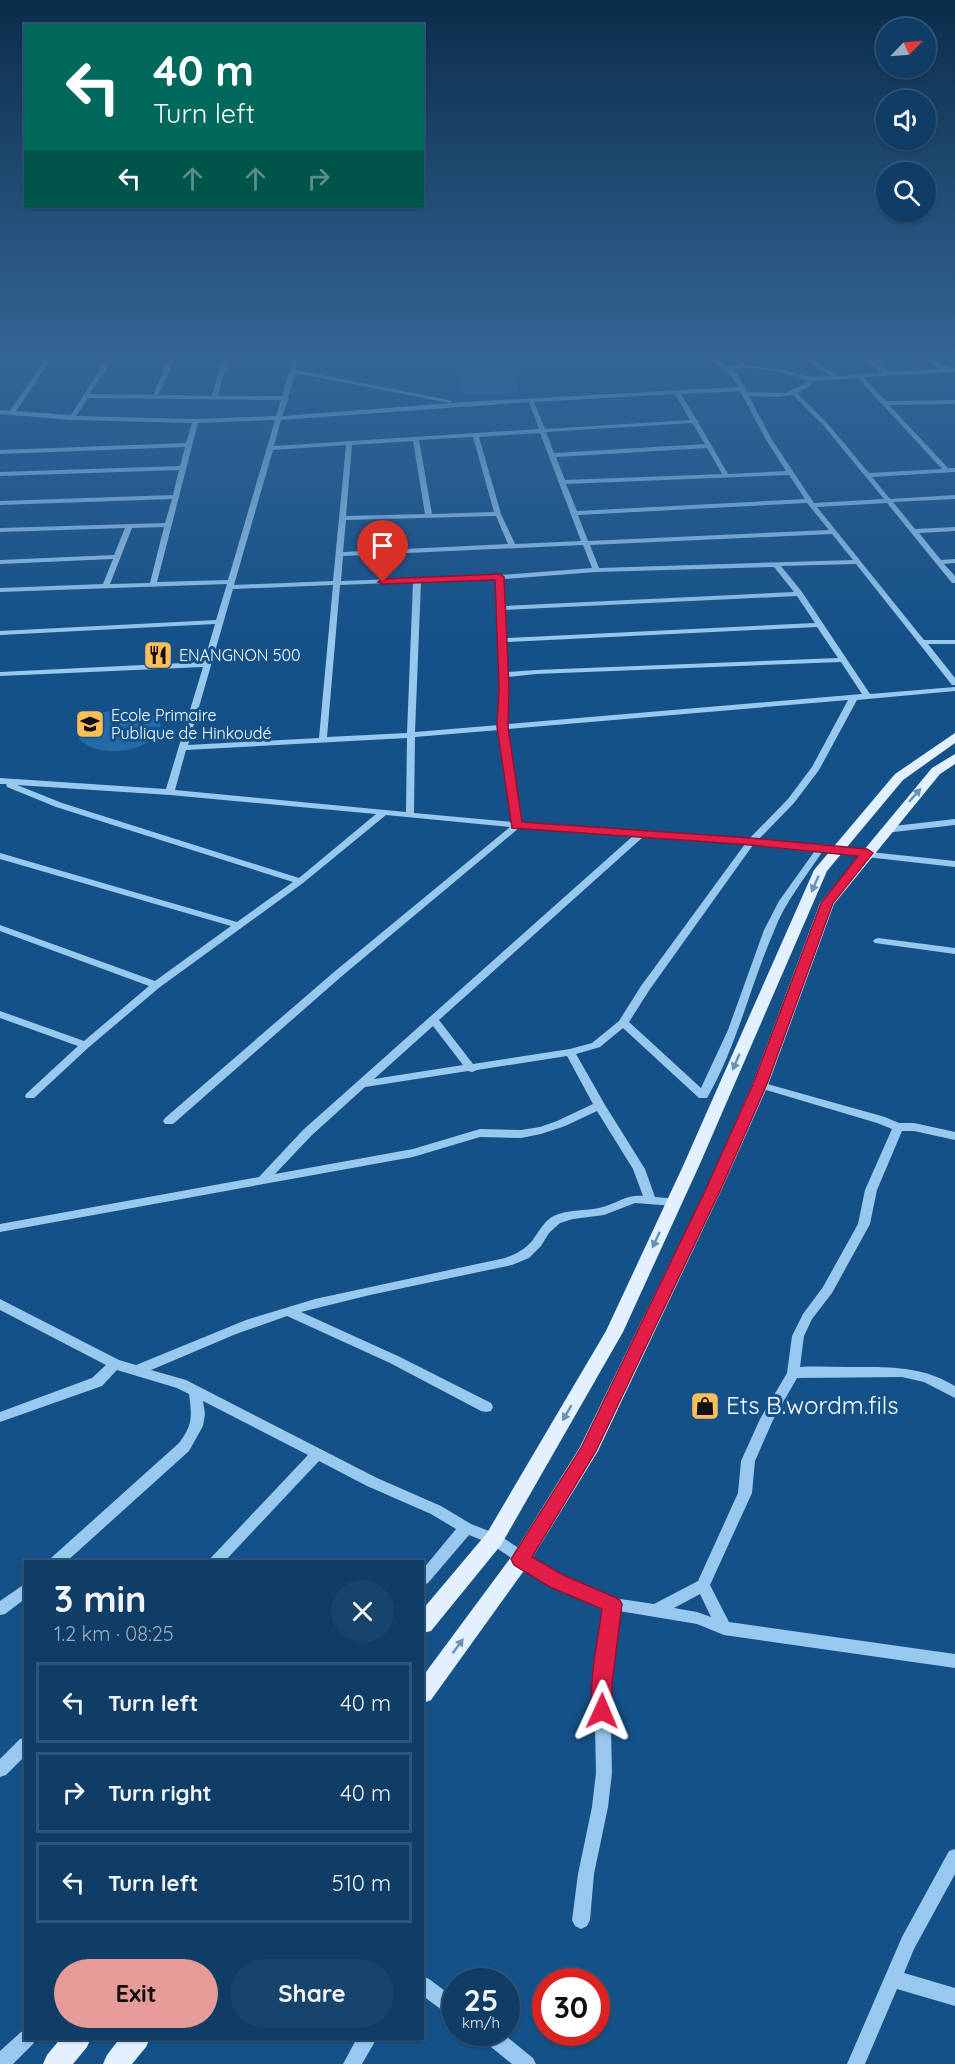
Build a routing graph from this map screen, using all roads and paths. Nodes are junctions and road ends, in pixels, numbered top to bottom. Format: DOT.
graph roads {
  1 [pos="18,451"];
  2 [pos="187,451"];
  3 [pos="270,451"];
  4 [pos="348,451"];
  5 [pos="418,451"];
  6 [pos="481,451"];
  7 [pos="549,451"];
  8 [pos="616,451"];
  9 [pos="712,451"];
  10 [pos="777,451"];
  11 [pos="847,451"];
  12 [pos="927,451"];
  13 [pos="0,452"];
  14 [pos="551,455"];
  15 [pos="183,468"];
  16 [pos="951,471"];
  17 [pos="789,473"];
  18 [pos="0,474"];
  19 [pos="726,474"];
  20 [pos="867,475"];
  21 [pos="562,482"];
  22 [pos="176,497"];
  23 [pos="955,497"];
  24 [pos="886,501"];
  25 [pos="0,503"];
  26 [pos="811,503"];
  27 [pos="498,513"];
  28 [pos="574,513"];
  29 [pos="429,515"];
  30 [pos="342,518"];
  31 [pos="168,525"];
  32 [pos="129,526"];
  33 [pos="955,529"];
  34 [pos="0,530"];
  35 [pos="912,531"];
  36 [pos="834,532"];
  37 [pos="585,543"];
  38 [pos="512,546"];
  39 [pos="340,554"];
  40 [pos="116,556"];
  41 [pos="955,561"];
  42 [pos="0,562"];
  43 [pos="858,562"];
  44 [pos="939,562"];
  45 [pos="776,565"];
  46 [pos="596,570"];
  47 [pos="500,577"];
  48 [pos="417,580"];
  49 [pos="955,581"];
  50 [pos="335,583"];
  51 [pos="153,585"];
  52 [pos="231,585"];
  53 [pos="106,586"];
  54 [pos="0,590"];
  55 [pos="799,594"];
  56 [pos="500,608"];
  57 [pos="220,622"];
  58 [pos="819,625"];
  59 [pos="0,633"];
  60 [pos="502,640"];
  61 [pos="922,642"];
  62 [pos="955,642"];
  63 [pos="843,660"];
  64 [pos="207,664"];
  65 [pos="0,674"];
  66 [pos="504,675"];
  67 [pos="955,683"];
  68 [pos="955,689"];
  69 [pos="867,696"];
  70 [pos="854,697"];
  71 [pos="503,727"];
  72 [pos="411,735"];
  73 [pos="955,737"];
  74 [pos="323,740"];
  75 [pos="183,748"];
  76 [pos="955,758"];
  77 [pos="0,781"];
  78 [pos="170,792"];
  79 [pos="384,812"];
  80 [pos="410,815"];
  81 [pos="955,822"];
  82 [pos="516,825"];
  83 [pos="885,830"];
  84 [pos="640,835"];
  85 [pos="751,842"];
  86 [pos="820,849"];
  87 [pos="837,851"];
  88 [pos="867,853"];
  89 [pos="0,856"];
  90 [pos="955,864"];
  91 [pos="300,881"];
  92 [pos="237,925"];
  93 [pos="0,928"];
  94 [pos="878,941"];
  95 [pos="955,951"];
  96 [pos="156,985"];
  97 [pos="0,1014"];
  98 [pos="433,1019"];
  99 [pos="623,1023"];
  100 [pos="85,1045"];
  101 [pos="570,1053"];
  102 [pos="472,1069"];
  103 [pos="363,1084"];
  104 [pos="760,1084"];
  105 [pos="30,1096"];
  106 [pos="599,1105"];
  107 [pos="170,1120"];
  108 [pos="898,1127"];
  109 [pos="955,1136"];
  110 [pos="263,1180"];
  111 [pos="650,1200"];
  112 [pos="674,1202"];
  113 [pos="0,1228"];
  114 [pos="0,1304"];
  115 [pos="287,1311"];
  116 [pos="116,1364"];
  117 [pos="138,1370"];
  118 [pos="793,1373"];
  119 [pos="195,1391"];
  120 [pos="955,1393"];
  121 [pos="486,1407"];
  122 [pos="0,1417"];
  123 [pos="318,1454"];
  124 [pos="466,1528"];
  125 [pos="494,1539"];
  126 [pos="521,1559"];
  127 [pos="58,1560"];
  128 [pos="216,1560"];
  129 [pos="424,1578"];
  130 [pos="703,1585"];
  131 [pos="24,1591"];
  132 [pos="612,1604"];
  133 [pos="0,1610"];
  134 [pos="657,1611"];
  135 [pos="424,1623"];
  136 [pos="724,1628"];
  137 [pos="955,1661"];
  138 [pos="424,1692"];
  139 [pos="24,1746"];
  140 [pos="0,1770"];
  141 [pos="955,1857"];
  142 [pos="581,1920"];
  143 [pos="894,1978"];
  144 [pos="424,1986"];
  145 [pos="955,1997"];
  146 [pos="442,1999"];
  147 [pos="25,2040"];
  148 [pos="76,2040"];
  149 [pos="135,2040"];
  150 [pos="367,2040"];
  151 [pos="504,2046"];
  152 [pos="0,2064"];
  153 [pos="56,2064"];
  154 [pos="116,2064"];
  155 [pos="352,2064"];
  156 [pos="527,2064"];
  157 [pos="856,2064"];
  1 -- 13 [label="street"];
  2 -- 15 [label="street"];
  3 -- 52 [label="street"];
  4 -- 30 [label="street"];
  5 -- 29 [label="street"];
  6 -- 27 [label="street"];
  7 -- 14 [label="street"];
  8 -- 14 [label="street"];
  9 -- 19 [label="street"];
  10 -- 17 [label="street"];
  11 -- 20 [label="street"];
  12 -- 16 [label="street"];
  14 -- 21 [label="street"];
  15 -- 18 [label="street"];
  15 -- 22 [label="street"];
  16 -- 20 [label="street"];
  17 -- 19 [label="street"];
  17 -- 26 [label="street"];
  19 -- 21 [label="street"];
  20 -- 24 [label="street"];
  21 -- 28 [label="street"];
  22 -- 25 [label="street"];
  22 -- 31 [label="street"];
  23 -- 24 [label="street"];
  24 -- 26 [label="street"];
  24 -- 35 [label="street"];
  26 -- 28 [label="street"];
  26 -- 36 [label="street"];
  27 -- 29 [label="street"];
  27 -- 38 [label="street"];
  28 -- 37 [label="street"];
  29 -- 30 [label="street"];
  30 -- 39 [label="street"];
  31 -- 32 [label="street"];
  31 -- 51 [label="street"];
  32 -- 34 [label="street"];
  32 -- 40 [label="street"];
  33 -- 35 [label="street"];
  35 -- 44 [label="street"];
  36 -- 37 [label="street"];
  36 -- 43 [label="street"];
  37 -- 38 [label="street"];
  37 -- 46 [label="street"];
  38 -- 39 [label="street"];
  39 -- 50 [label="street"];
  40 -- 42 [label="street"];
  40 -- 53 [label="street"];
  41 -- 44 [label="street"];
  43 -- 45 [label="street"];
  43 -- 61 [label="street"];
  44 -- 49 [label="street"];
  45 -- 46 [label="street"];
  45 -- 55 [label="street"];
  46 -- 47 [label="street"];
  47 -- 48 [label="street"];
  47 -- 56 [label="street"];
  48 -- 50 [label="street"];
  48 -- 72 [label="street"];
  50 -- 52 [label="street"];
  50 -- 74 [label="street"];
  51 -- 52 [label="street"];
  51 -- 53 [label="street"];
  52 -- 57 [label="street"];
  53 -- 54 [label="street"];
  55 -- 56 [label="street"];
  55 -- 58 [label="street"];
  56 -- 60 [label="street"];
  57 -- 59 [label="street"];
  57 -- 64 [label="street"];
  58 -- 60 [label="street"];
  58 -- 63 [label="street"];
  60 -- 66 [label="street"];
  61 -- 62 [label="street"];
  61 -- 67 [label="street"];
  63 -- 66 [label="street"];
  63 -- 69 [label="street"];
  64 -- 65 [label="street"];
  64 -- 75 [label="street"];
  66 -- 71 [label="street"];
  68 -- 69 [label="street"];
  69 -- 70 [label="street"];
  70 -- 71 [label="street"];
  70 -- 85 [label="street"];
  71 -- 72 [label="street"];
  71 -- 82 [label="street"];
  72 -- 74 [label="street"];
  72 -- 80 [label="street"];
  73 -- 87 [label="main road"];
  74 -- 75 [label="street"];
  75 -- 78 [label="street"];
  83 -- 76 [label="main road, one-way"];
  77 -- 78 [label="street"];
  77 -- 91 [label="street"];
  78 -- 79 [label="street"];
  79 -- 80 [label="street"];
  79 -- 91 [label="street"];
  80 -- 82 [label="street"];
  81 -- 83 [label="street"];
  82 -- 84 [label="street"];
  82 -- 107 [label="street"];
  83 -- 88 [label="main road"];
  84 -- 85 [label="street"];
  84 -- 98 [label="street"];
  85 -- 86 [label="street"];
  85 -- 99 [label="street"];
  86 -- 87 [label="street"];
  86 -- 99 [label="street"];
  87 -- 88 [label="street"];
  87 -- 112 [label="main road, one-way"];
  88 -- 90 [label="street"];
  88 -- 104 [label="main road"];
  89 -- 92 [label="street"];
  91 -- 92 [label="street"];
  92 -- 96 [label="street"];
  93 -- 96 [label="street"];
  94 -- 95 [label="street"];
  96 -- 100 [label="street"];
  97 -- 100 [label="street"];
  98 -- 102 [label="street"];
  98 -- 103 [label="street"];
  99 -- 101 [label="street"];
  100 -- 105 [label="street"];
  101 -- 102 [label="street"];
  101 -- 106 [label="street"];
  102 -- 103 [label="street"];
  103 -- 110 [label="street"];
  104 -- 108 [label="street"];
  104 -- 126 [label="main road"];
  106 -- 110 [label="street"];
  106 -- 111 [label="street"];
  108 -- 109 [label="street"];
  108 -- 118 [label="street"];
  110 -- 113 [label="street"];
  111 -- 112 [label="street"];
  111 -- 115 [label="street"];
  112 -- 125 [label="main road, one-way"];
  114 -- 116 [label="street"];
  115 -- 117 [label="street"];
  115 -- 121 [label="street"];
  116 -- 117 [label="street"];
  116 -- 122 [label="street"];
  117 -- 119 [label="street"];
  118 -- 120 [label="street"];
  118 -- 130 [label="street"];
  119 -- 123 [label="street"];
  119 -- 127 [label="street"];
  123 -- 124 [label="street"];
  123 -- 128 [label="street"];
  124 -- 125 [label="street"];
  124 -- 129 [label="street"];
  125 -- 126 [label="street"];
  125 -- 135 [label="main road"];
  126 -- 132 [label="street"];
  138 -- 126 [label="main road, one-way"];
  130 -- 134 [label="street"];
  130 -- 136 [label="street"];
  131 -- 133 [label="street"];
  132 -- 134 [label="street"];
  132 -- 142 [label="street"];
  134 -- 136 [label="street"];
  136 -- 137 [label="street"];
  139 -- 140 [label="street"];
  141 -- 143 [label="street"];
  143 -- 145 [label="street"];
  143 -- 157 [label="street"];
  144 -- 146 [label="street"];
  147 -- 152 [label="street"];
  148 -- 153 [label="main road"];
  149 -- 154 [label="main road"];
  150 -- 155 [label="street"];
  151 -- 156 [label="street"];
}
